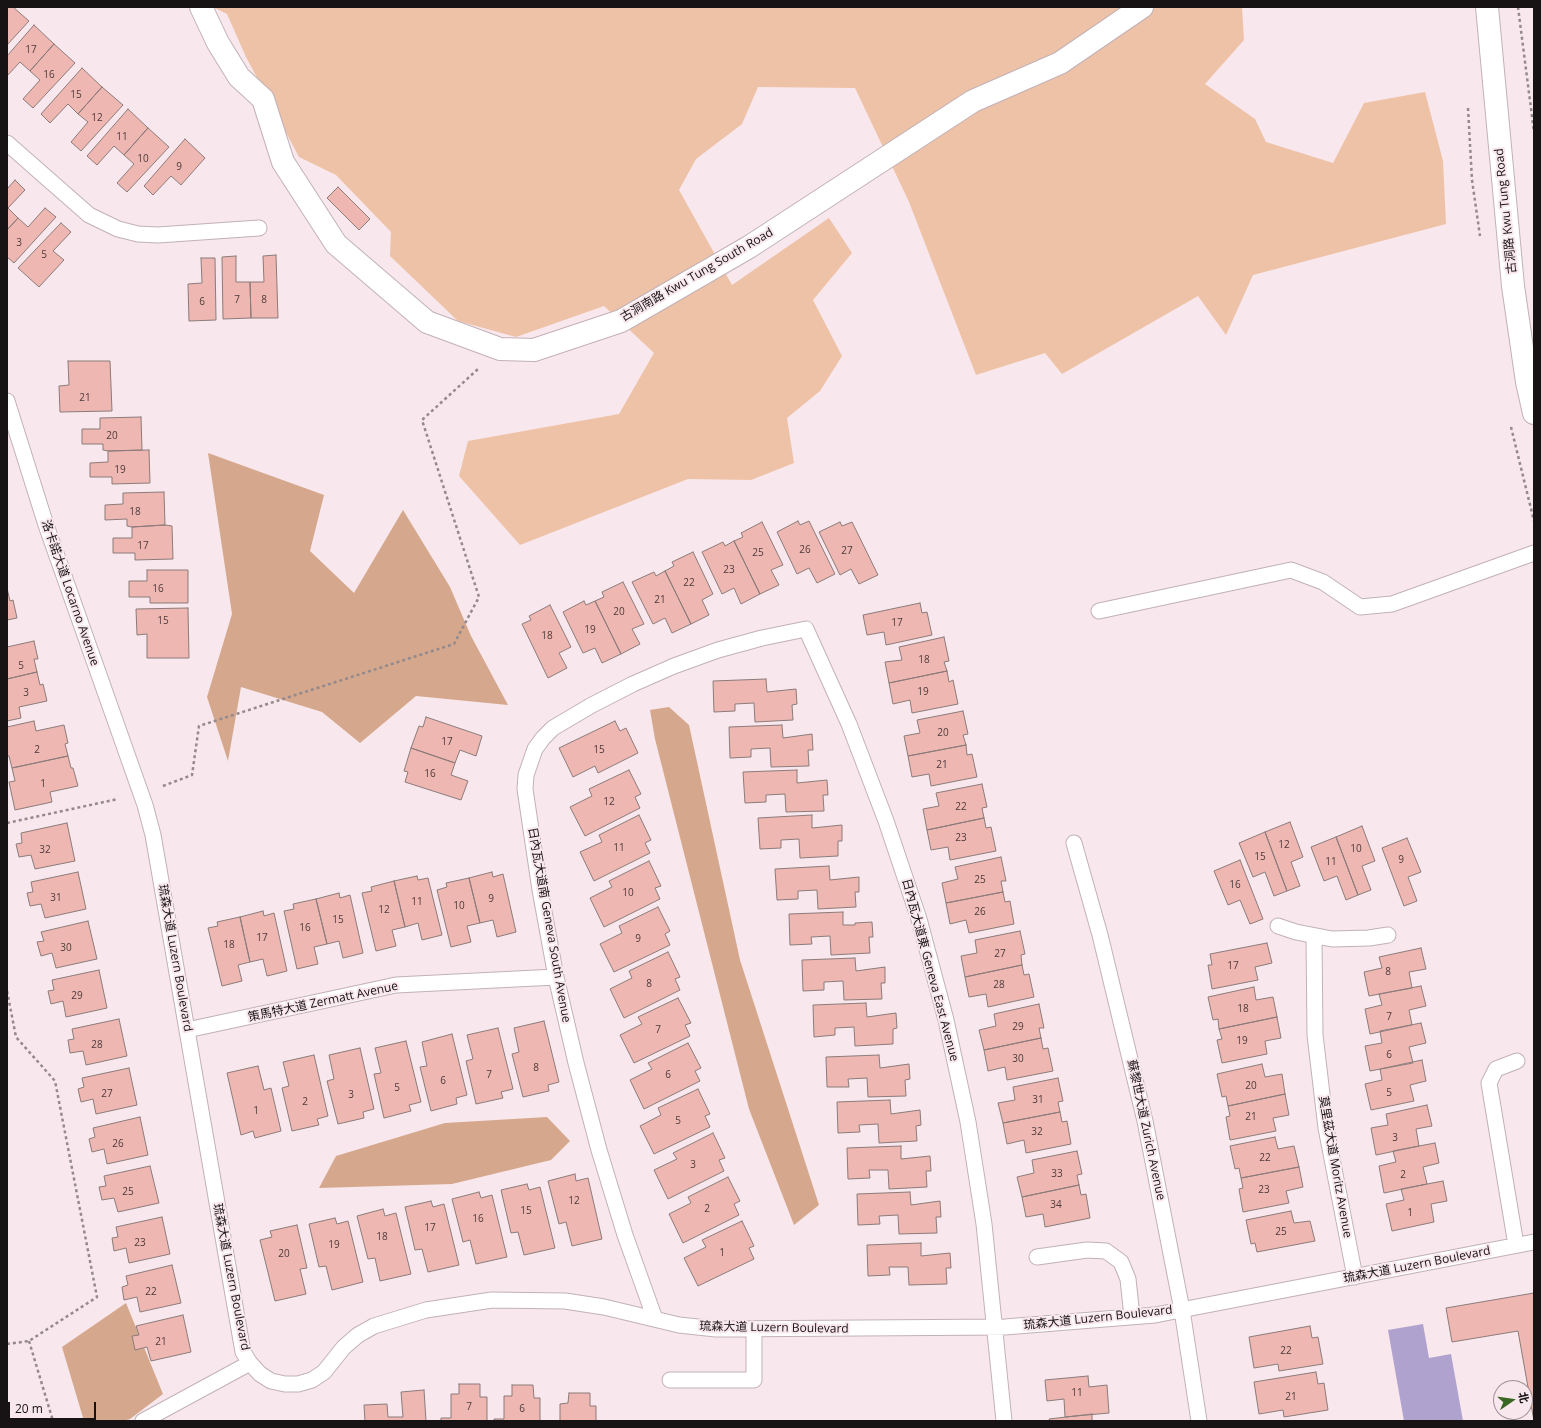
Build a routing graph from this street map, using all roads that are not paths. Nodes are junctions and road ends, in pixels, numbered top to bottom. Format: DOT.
graph roads {
  1 [pos="201,7"];
  2 [pos="1142,7"];
  3 [pos="1487,7"];
  4 [pos="7,143"];
  5 [pos="259,228"];
  6 [pos="7,402"];
  7 [pos="1534,413"];
  8 [pos="1534,553"];
  9 [pos="1099,611"];
  10 [pos="806,629"];
  11 [pos="142,794"];
  12 [pos="1074,843"];
  13 [pos="1278,926"];
  14 [pos="1388,935"];
  15 [pos="1314,937"];
  16 [pos="556,977"];
  17 [pos="187,1030"];
  18 [pos="1517,1061"];
  19 [pos="1534,1242"];
  20 [pos="1516,1246"];
  21 [pos="1037,1257"];
  22 [pos="1355,1276"];
  23 [pos="1182,1310"];
  24 [pos="1132,1317"];
  25 [pos="655,1319"];
  26 [pos="995,1328"];
  27 [pos="754,1330"];
  28 [pos="250,1364"];
  29 [pos="670,1380"];
  30 [pos="143,1421"];
  31 [pos="1004,1421"];
  32 [pos="1199,1421"];
  1 -- 2 [label="street, 古洞南路 Kwu Tung South Road"];
  3 -- 7 [label="street, 古洞路 Kwu Tung Road"];
  4 -- 5 [label="lane"];
  6 -- 11 [label="lane, 洛卡諾大道 Locarno Avenue"];
  8 -- 9 [label="lane"];
  10 -- 16 [label="lane, 日內瓦大道南 Geneva South Avenue"];
  10 -- 26 [label="lane, 日內瓦大道東 Geneva East Avenue"];
  11 -- 17 [label="lane, 琉森大道 Luzern Boulevard"];
  12 -- 23 [label="lane, 蘇黎世大道 Zurich Avenue"];
  13 -- 15 [label="lane"];
  14 -- 15 [label="lane"];
  15 -- 22 [label="lane, 莫里茲大道 Moritz Avenue"];
  16 -- 17 [label="lane, 策馬特大道 Zermatt Avenue"];
  16 -- 25 [label="lane, 日內瓦大道南 Geneva South Avenue"];
  17 -- 28 [label="lane, 琉森大道 Luzern Boulevard"];
  18 -- 20 [label="lane"];
  19 -- 20 [label="lane, 琉森大道 Luzern Boulevard"];
  20 -- 22 [label="lane, 琉森大道 Luzern Boulevard"];
  21 -- 24 [label="lane"];
  22 -- 23 [label="lane, 琉森大道 Luzern Boulevard"];
  23 -- 24 [label="lane, 琉森大道 Luzern Boulevard"];
  23 -- 32 [label="lane, 蘇黎世大道 Zurich Avenue"];
  24 -- 26 [label="lane, 琉森大道 Luzern Boulevard"];
  25 -- 27 [label="lane, 琉森大道 Luzern Boulevard"];
  25 -- 28 [label="lane, 琉森大道 Luzern Boulevard"];
  26 -- 27 [label="lane, 琉森大道 Luzern Boulevard"];
  26 -- 31 [label="lane, 日內瓦大道東 Geneva East Avenue"];
  27 -- 29 [label="lane"];
  28 -- 30 [label="lane"];
}
